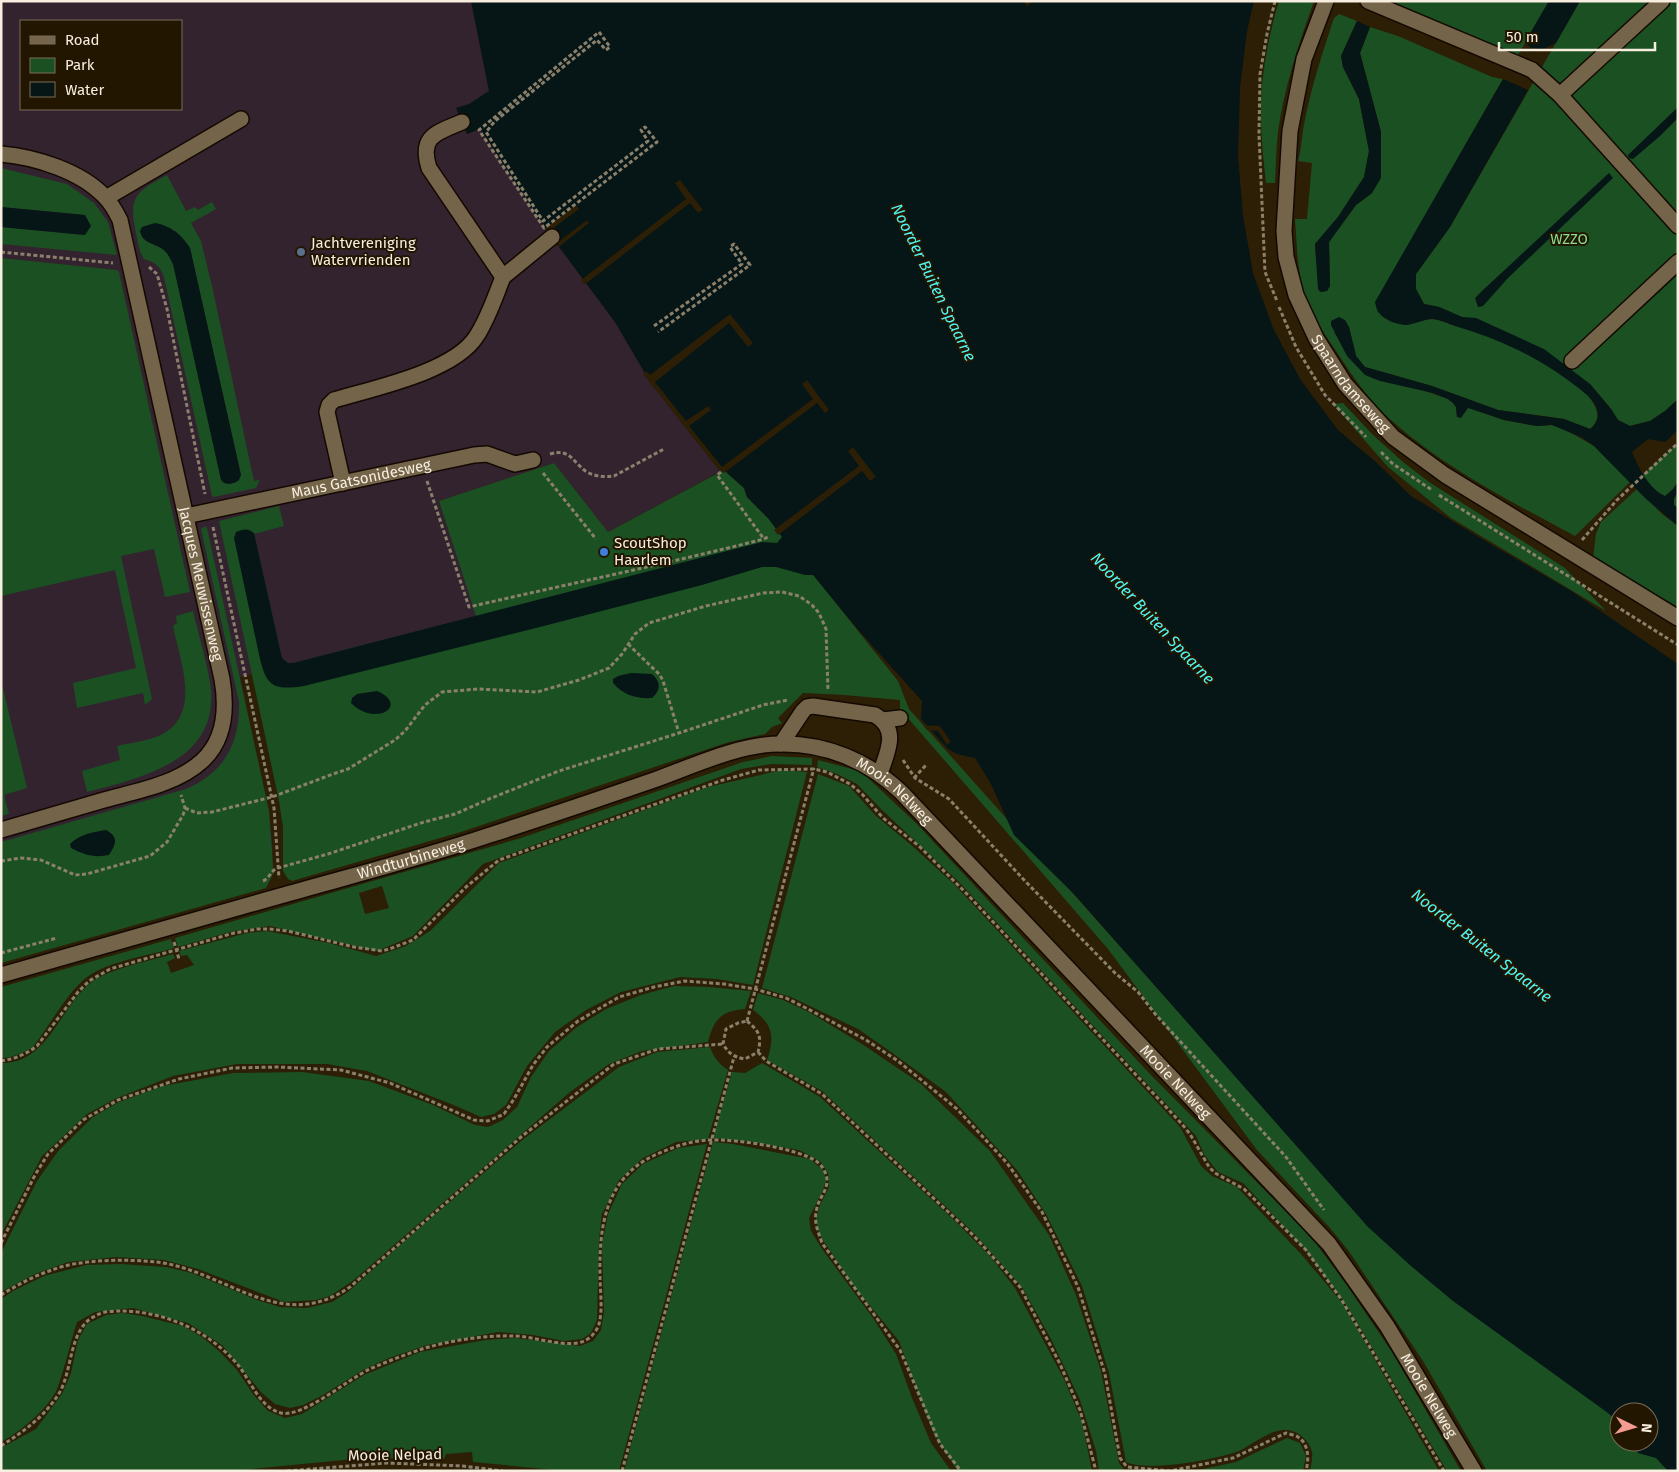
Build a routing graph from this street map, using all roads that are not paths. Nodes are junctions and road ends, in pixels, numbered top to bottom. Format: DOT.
graph roads {
  1 [pos="1326,1"];
  2 [pos="1368,1"];
  3 [pos="1662,1"];
  4 [pos="1560,95"];
  5 [pos="241,119"];
  6 [pos="462,122"];
  7 [pos="1,154"];
  8 [pos="106,198"];
  9 [pos="1678,226"];
  10 [pos="552,237"];
  11 [pos="1678,262"];
  12 [pos="503,277"];
  13 [pos="1572,361"];
  14 [pos="533,460"];
  15 [pos="343,483"];
  16 [pos="186,516"];
  17 [pos="1678,618"];
  18 [pos="900,718"];
  19 [pos="883,720"];
  20 [pos="781,744"];
  21 [pos="820,748"];
  22 [pos="880,774"];
  23 [pos="1,830"];
  24 [pos="1,975"];
  25 [pos="1474,1471"];
  1 -- 17 [label="street, Spaarndamseweg"];
  2 -- 4 [label="street"];
  3 -- 4 [label="street"];
  4 -- 9 [label="street"];
  5 -- 8 [label="street"];
  6 -- 12 [label="street"];
  7 -- 8 [label="street, Jacques Meuwissenweg"];
  8 -- 16 [label="street, Jacques Meuwissenweg"];
  10 -- 12 [label="street"];
  11 -- 13 [label="street"];
  12 -- 15 [label="street"];
  14 -- 15 [label="street, Maus Gatsonidesweg"];
  15 -- 16 [label="street, Maus Gatsonidesweg"];
  16 -- 23 [label="street, Jacques Meuwissenweg"];
  18 -- 19 [label="street"];
  19 -- 20 [label="street"];
  19 -- 22 [label="street"];
  20 -- 21 [label="street, Windturbineweg"];
  20 -- 24 [label="street, Windturbineweg"];
  21 -- 22 [label="street, Mooie Nelweg"];
  22 -- 25 [label="street, Mooie Nelweg"];
}
